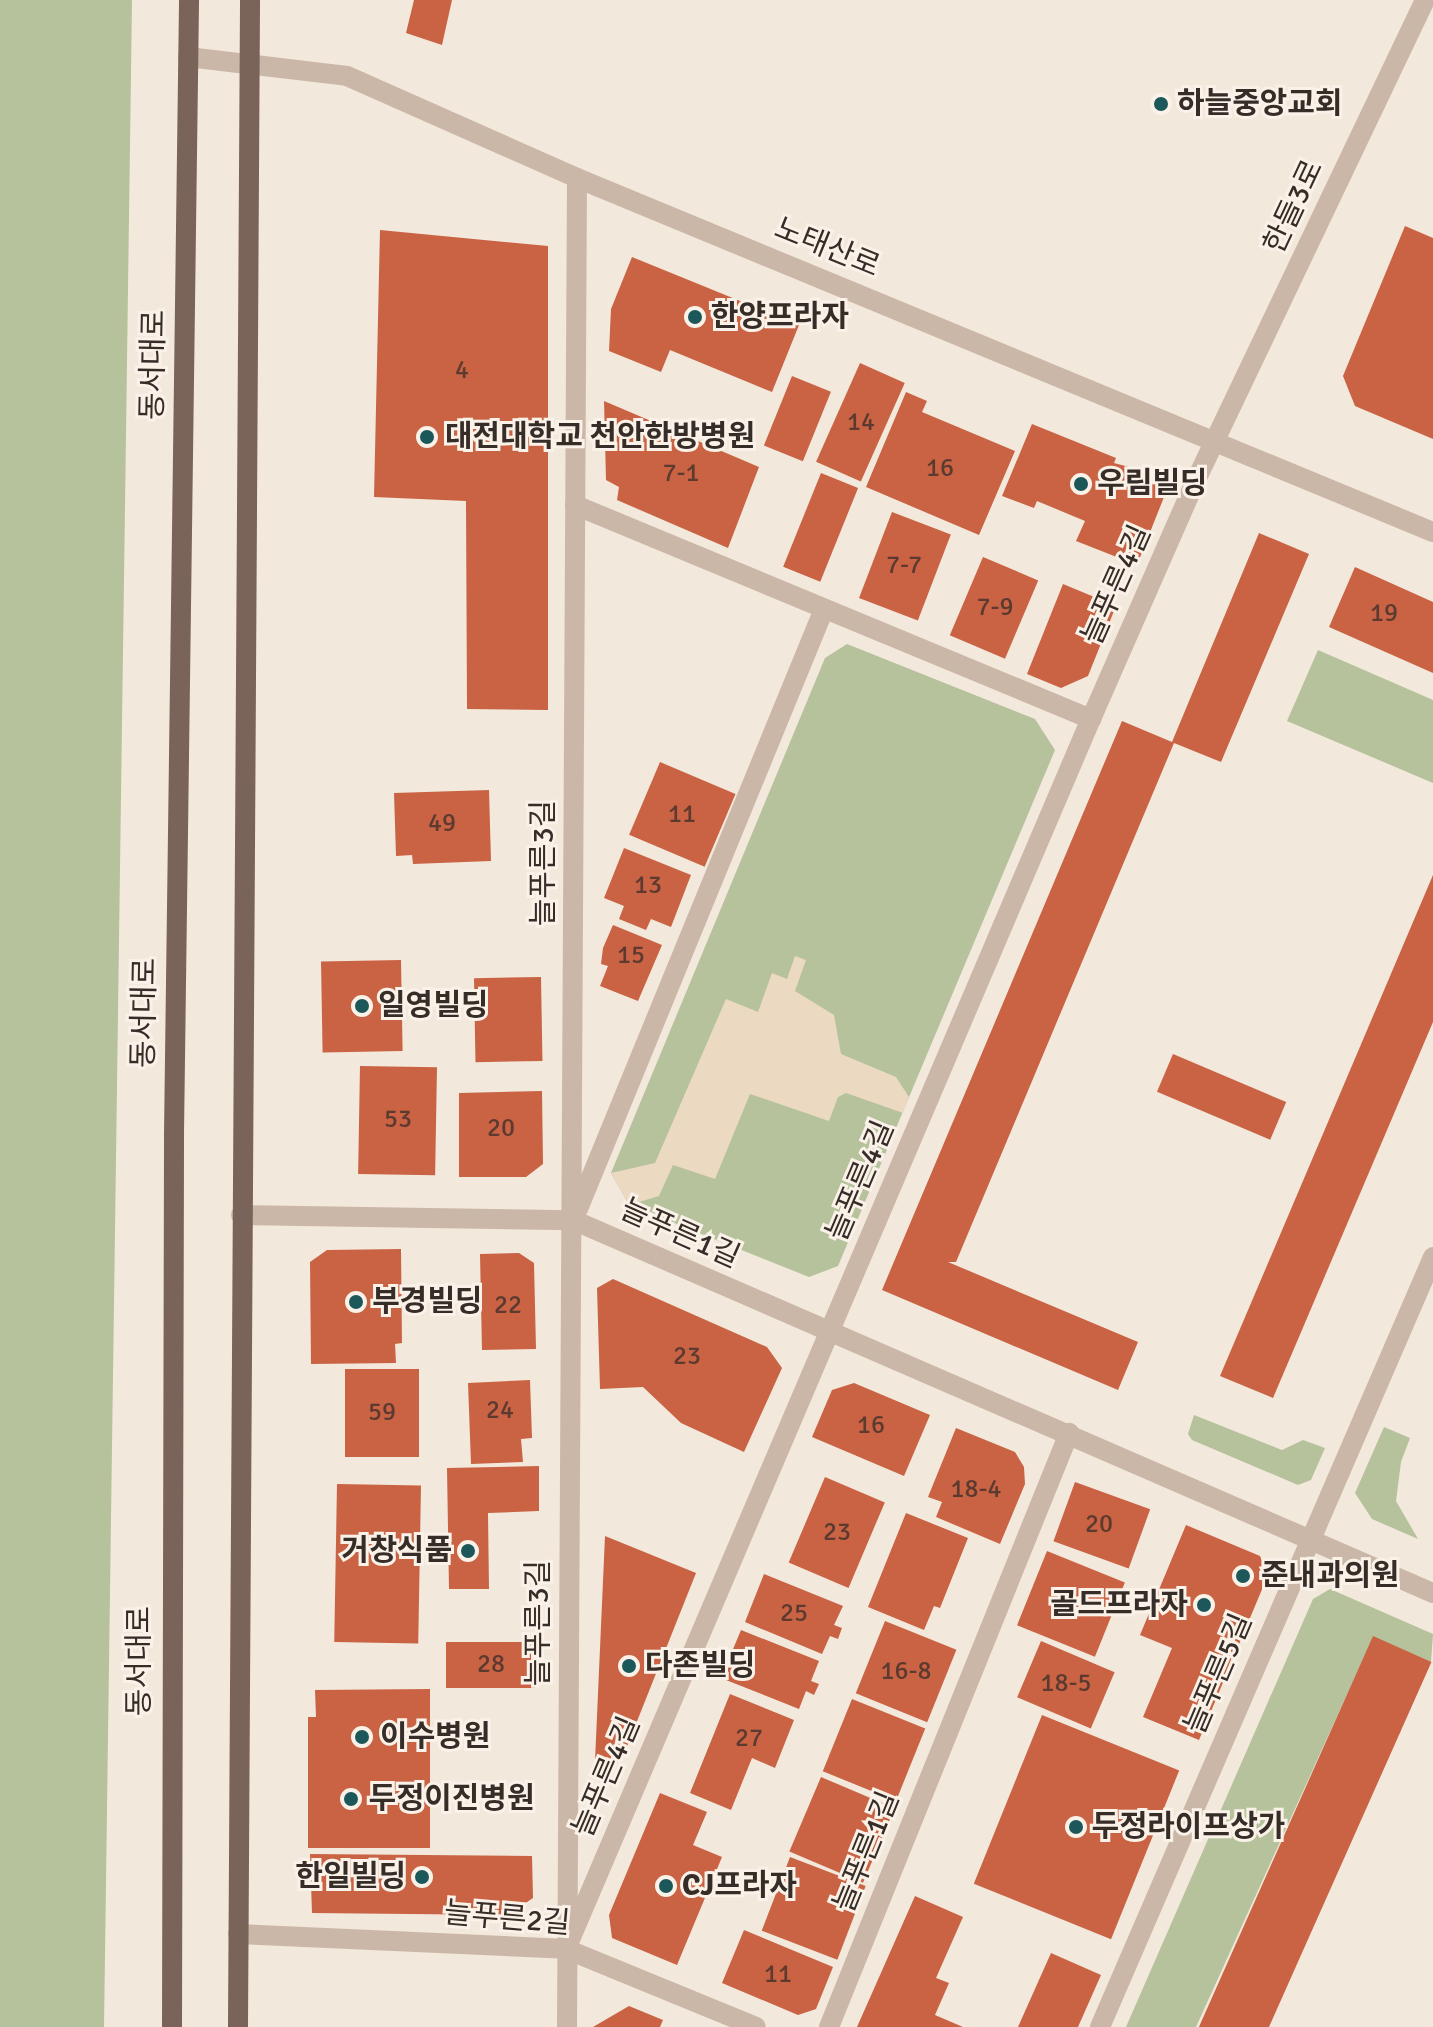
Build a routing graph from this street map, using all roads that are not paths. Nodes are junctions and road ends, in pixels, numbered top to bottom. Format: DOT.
graph roads {
  1 [pos="189,0"];
  2 [pos="250,0"];
  3 [pos="1425,0"];
  4 [pos="188,57"];
  5 [pos="251,63"];
  6 [pos="577,178"];
  7 [pos="1219,440"];
  8 [pos="575,505"];
  9 [pos="1433,532"];
  10 [pos="824,609"];
  11 [pos="1091,719"];
  12 [pos="241,1215"];
  13 [pos="573,1220"];
  14 [pos="1433,1257"];
  15 [pos="829,1333"];
  16 [pos="1069,1433"];
  17 [pos="1311,1539"];
  18 [pos="1433,1593"];
  19 [pos="238,1934"];
  20 [pos="566,1949"];
  21 [pos="172,2027"];
  22 [pos="238,2027"];
  23 [pos="567,2027"];
  24 [pos="756,2027"];
  25 [pos="829,2027"];
  26 [pos="1100,2027"];
  1 -- 4 [label="main road, 동서대로"];
  2 -- 5 [label="main road"];
  3 -- 7 [label="street, 한들3로"];
  4 -- 5 [label="street, 노태산로"];
  4 -- 21 [label="main road, 동서대로"];
  5 -- 6 [label="street, 노태산로"];
  5 -- 12 [label="main road"];
  6 -- 7 [label="street, 노태산로"];
  6 -- 8 [label="street, 늘푸른3길"];
  7 -- 9 [label="street, 노태산로"];
  7 -- 11 [label="street, 늘푸른4길"];
  8 -- 10 [label="street"];
  8 -- 13 [label="street, 늘푸른3길"];
  10 -- 11 [label="street"];
  10 -- 13 [label="street, 늘푸른3길"];
  11 -- 15 [label="street, 늘푸른4길"];
  12 -- 13 [label="street, 늘푸른1길"];
  12 -- 19 [label="main road"];
  13 -- 15 [label="street, 늘푸른1길"];
  13 -- 20 [label="street, 늘푸른3길"];
  14 -- 17 [label="street, 늘푸른5길"];
  15 -- 16 [label="street, 늘푸른1길"];
  15 -- 20 [label="street, 늘푸른4길"];
  16 -- 17 [label="street, 늘푸른1길"];
  16 -- 25 [label="street, 늘푸른1길"];
  17 -- 18 [label="street, 늘푸른1길"];
  17 -- 26 [label="street, 늘푸른5길"];
  19 -- 20 [label="street, 늘푸른2길"];
  19 -- 22 [label="main road"];
  20 -- 23 [label="street, 늘푸른3길"];
  20 -- 24 [label="street, 늘푸른2길"];
}
